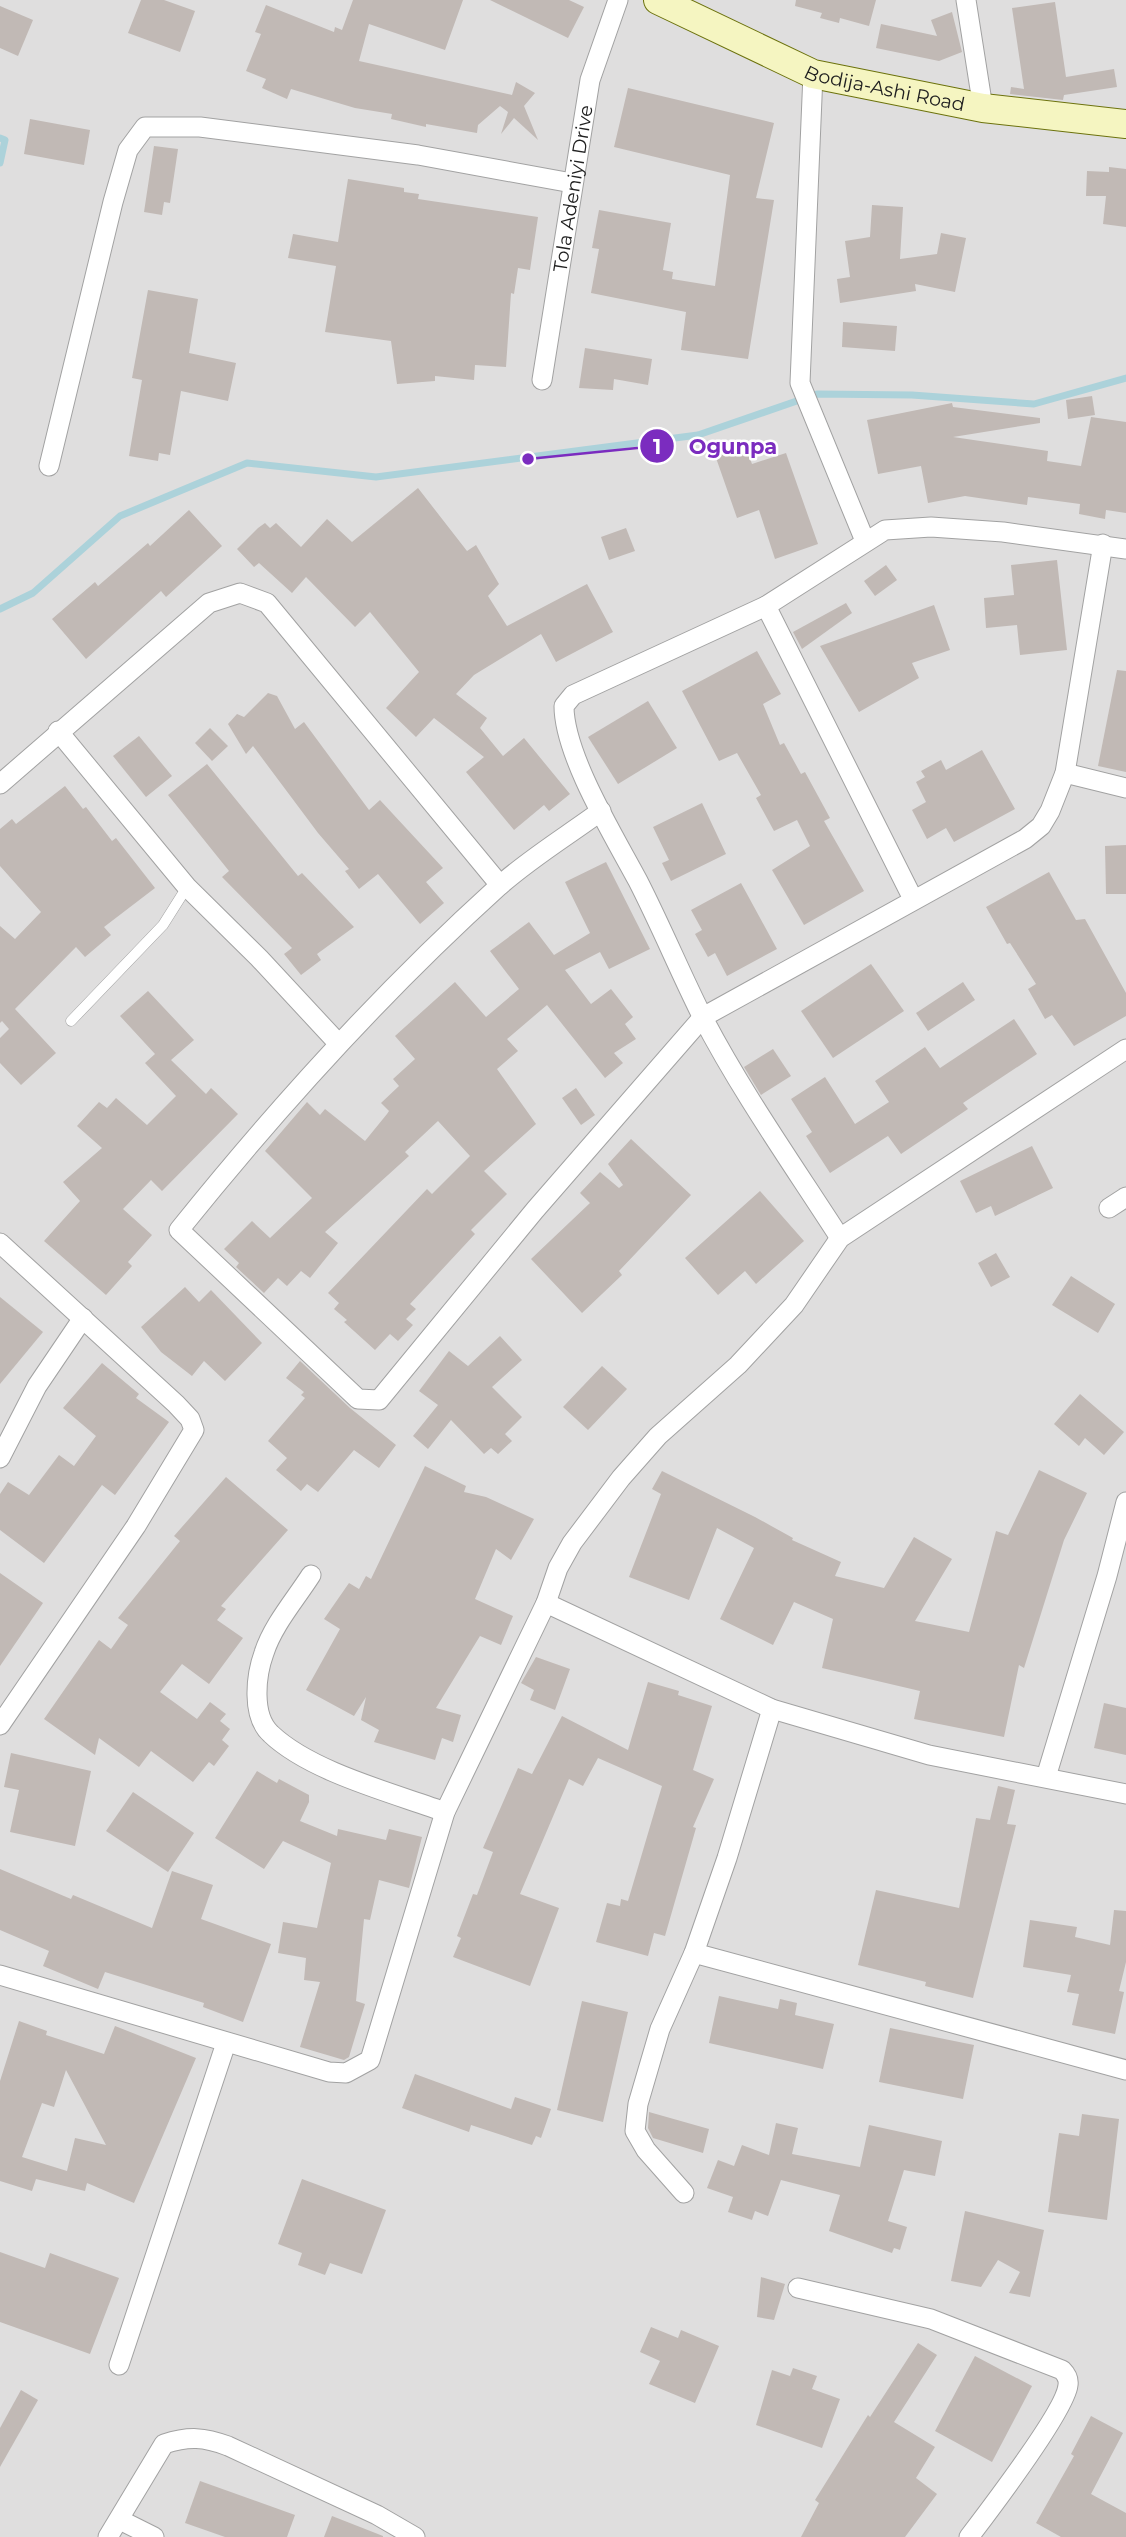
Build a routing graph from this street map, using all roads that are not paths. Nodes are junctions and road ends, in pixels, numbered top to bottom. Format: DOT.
graph roads {
  1 [pos="618,0"];
  2 [pos="659,0"];
  3 [pos="966,0"];
  4 [pos="813,74"];
  5 [pos="983,108"];
  6 [pos="1126,124"];
  7 [pos="572,183"];
  8 [pos="542,380"];
  9 [pos="49,466"];
  10 [pos="865,541"];
  11 [pos="1103,544"];
  12 [pos="1126,549"];
  13 [pos="766,606"];
  14 [pos="58,731"];
  15 [pos="1065,773"];
  16 [pos="0,784"];
  17 [pos="1126,788"];
  18 [pos="601,811"];
  19 [pos="500,885"];
  20 [pos="187,887"];
  21 [pos="913,899"];
  22 [pos="703,1017"];
  23 [pos="71,1021"];
  24 [pos="338,1043"];
  25 [pos="1126,1049"];
  26 [pos="840,1238"];
  27 [pos="0,1243"];
  28 [pos="83,1318"];
  29 [pos="0,1458"];
  30 [pos="1126,1502"];
  31 [pos="311,1575"];
  32 [pos="546,1603"];
  33 [pos="772,1709"];
  34 [pos="0,1725"];
  35 [pos="1046,1777"];
  36 [pos="1126,1794"];
  37 [pos="445,1812"];
  38 [pos="694,1953"];
  39 [pos="0,1975"];
  40 [pos="226,2043"];
  41 [pos="1126,2070"];
  42 [pos="684,2193"];
  43 [pos="799,2288"];
  44 [pos="119,2365"];
  45 [pos="120,2520"];
  46 [pos="108,2537"];
  47 [pos="154,2537"];
  48 [pos="415,2537"];
  49 [pos="969,2537"];
  1 -- 7 [label="street, Tola Adeniyi Drive"];
  2 -- 4 [label="street, Bodija-Ashi Road"];
  3 -- 5 [label="street"];
  4 -- 5 [label="street, Bodija-Ashi Road"];
  4 -- 10 [label="street"];
  5 -- 6 [label="street, Bodija-Ashi Road"];
  7 -- 8 [label="street, Tola Adeniyi Drive"];
  7 -- 9 [label="street"];
  10 -- 11 [label="street"];
  10 -- 13 [label="street"];
  11 -- 12 [label="street"];
  11 -- 15 [label="street"];
  13 -- 18 [label="street"];
  13 -- 21 [label="street"];
  14 -- 16 [label="street"];
  14 -- 19 [label="street"];
  14 -- 20 [label="street"];
  15 -- 17 [label="street"];
  15 -- 21 [label="street"];
  18 -- 19 [label="street"];
  18 -- 22 [label="street"];
  19 -- 24 [label="street"];
  20 -- 23 [label="lane"];
  20 -- 24 [label="street"];
  21 -- 22 [label="street"];
  22 -- 24 [label="street"];
  22 -- 26 [label="street"];
  25 -- 26 [label="street"];
  26 -- 32 [label="street"];
  27 -- 28 [label="street"];
  28 -- 29 [label="street"];
  28 -- 34 [label="street"];
  30 -- 35 [label="street"];
  31 -- 37 [label="street"];
  32 -- 33 [label="street"];
  32 -- 37 [label="street"];
  33 -- 35 [label="street"];
  33 -- 38 [label="street"];
  35 -- 36 [label="street"];
  37 -- 40 [label="street"];
  38 -- 41 [label="street"];
  38 -- 42 [label="street"];
  39 -- 40 [label="street"];
  40 -- 44 [label="street"];
  43 -- 49 [label="street"];
  45 -- 46 [label="street"];
  45 -- 47 [label="street"];
  45 -- 48 [label="street"];
}
